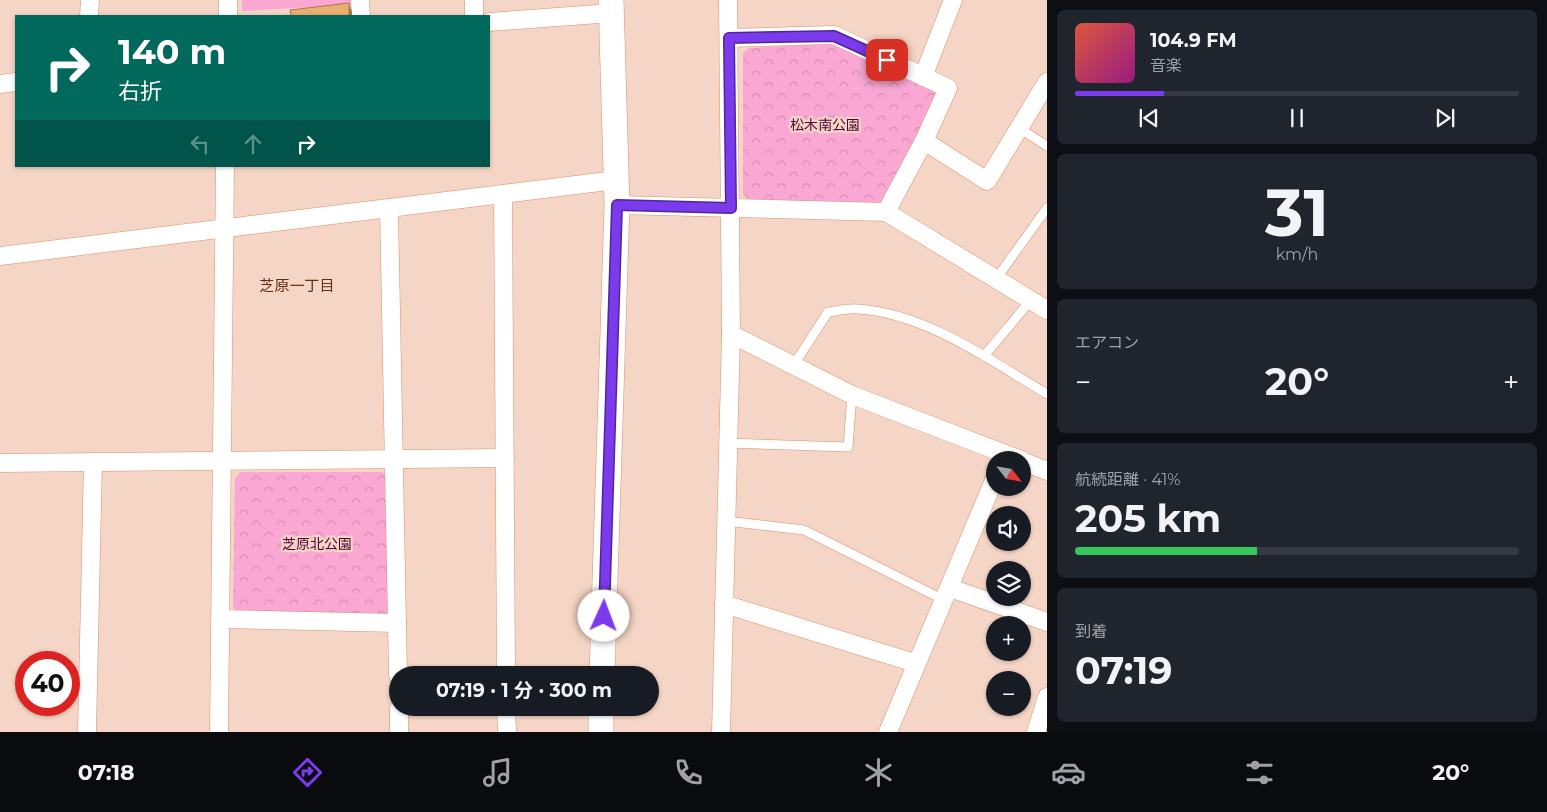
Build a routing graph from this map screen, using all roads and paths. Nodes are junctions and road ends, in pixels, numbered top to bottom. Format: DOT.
graph roads {
  1 [pos="90,0"];
  2 [pos="228,0"];
  3 [pos="360,0"];
  4 [pos="474,0"];
  5 [pos="728,0"];
  6 [pos="953,0"];
  7 [pos="612,7"];
  8 [pos="90,15"];
  9 [pos="228,15"];
  10 [pos="361,15"];
  11 [pos="474,15"];
  12 [pos="490,22"];
  13 [pos="729,38"];
  14 [pos="923,77"];
  15 [pos="15,82"];
  16 [pos="1047,82"];
  17 [pos="0,84"];
  18 [pos="1019,128"];
  19 [pos="924,141"];
  20 [pos="1047,146"];
  21 [pos="225,167"];
  22 [pos="616,180"];
  23 [pos="503,194"];
  24 [pos="617,205"];
  25 [pos="389,208"];
  26 [pos="731,208"];
  27 [pos="1047,208"];
  28 [pos="886,212"];
  29 [pos="224,228"];
  30 [pos="0,256"];
  31 [pos="996,279"];
  32 [pos="1031,300"];
  33 [pos="1047,310"];
  34 [pos="731,334"];
  35 [pos="984,356"];
  36 [pos="793,366"];
  37 [pos="1047,394"];
  38 [pos="852,395"];
  39 [pos="728,443"];
  40 [pos="993,451"];
  41 [pos="505,458"];
  42 [pos="394,459"];
  43 [pos="222,460"];
  44 [pos="93,462"];
  45 [pos="0,463"];
  46 [pos="1031,465"];
  47 [pos="1047,471"];
  48 [pos="988,496"];
  49 [pos="726,520"];
  50 [pos="947,594"];
  51 [pos="724,604"];
  52 [pos="221,619"];
  53 [pos="1047,622"];
  54 [pos="397,623"];
  55 [pos="915,663"];
  56 [pos="398,666"];
  57 [pos="506,666"];
  58 [pos="602,666"];
  59 [pos="1047,697"];
  60 [pos="399,716"];
  61 [pos="506,716"];
  62 [pos="601,716"];
  63 [pos="87,732"];
  64 [pos="219,732"];
  65 [pos="399,732"];
  66 [pos="506,732"];
  67 [pos="601,732"];
  68 [pos="721,732"];
  69 [pos="888,732"];
  70 [pos="1036,732"];
  1 -- 8 [label="street"];
  2 -- 9 [label="street"];
  3 -- 10 [label="street"];
  4 -- 11 [label="street"];
  5 -- 13 [label="street"];
  6 -- 14 [label="street"];
  7 -- 12 [label="street"];
  7 -- 22 [label="street"];
  13 -- 14 [label="street"];
  13 -- 26 [label="street"];
  14 -- 19 [label="street"];
  15 -- 17 [label="street"];
  16 -- 18 [label="street"];
  18 -- 19 [label="street"];
  18 -- 20 [label="lane"];
  19 -- 28 [label="street"];
  21 -- 29 [label="street"];
  22 -- 23 [label="street"];
  22 -- 24 [label="street"];
  23 -- 25 [label="street"];
  23 -- 41 [label="street"];
  24 -- 26 [label="street"];
  24 -- 58 [label="street"];
  25 -- 29 [label="street"];
  25 -- 42 [label="street"];
  26 -- 28 [label="street"];
  26 -- 34 [label="street"];
  27 -- 31 [label="lane"];
  28 -- 31 [label="street"];
  29 -- 30 [label="street"];
  29 -- 43 [label="street"];
  31 -- 32 [label="street"];
  32 -- 33 [label="street"];
  32 -- 35 [label="lane"];
  34 -- 36 [label="street"];
  34 -- 39 [label="street"];
  35 -- 36 [label="lane"];
  35 -- 37 [label="lane"];
  36 -- 38 [label="street"];
  38 -- 39 [label="lane"];
  38 -- 40 [label="street"];
  39 -- 49 [label="street"];
  41 -- 42 [label="street"];
  41 -- 57 [label="street"];
  42 -- 43 [label="street"];
  42 -- 54 [label="street"];
  43 -- 44 [label="street"];
  43 -- 52 [label="street"];
  44 -- 45 [label="street"];
  44 -- 63 [label="street"];
  46 -- 47 [label="street"];
  48 -- 50 [label="street"];
  49 -- 50 [label="lane"];
  49 -- 51 [label="street"];
  50 -- 53 [label="street"];
  50 -- 55 [label="street"];
  51 -- 55 [label="street"];
  51 -- 68 [label="street"];
  52 -- 54 [label="street"];
  52 -- 64 [label="street"];
  54 -- 56 [label="street"];
  55 -- 69 [label="street"];
  59 -- 70 [label="street"];
  60 -- 65 [label="street"];
  61 -- 66 [label="street"];
  62 -- 67 [label="street"];
}
